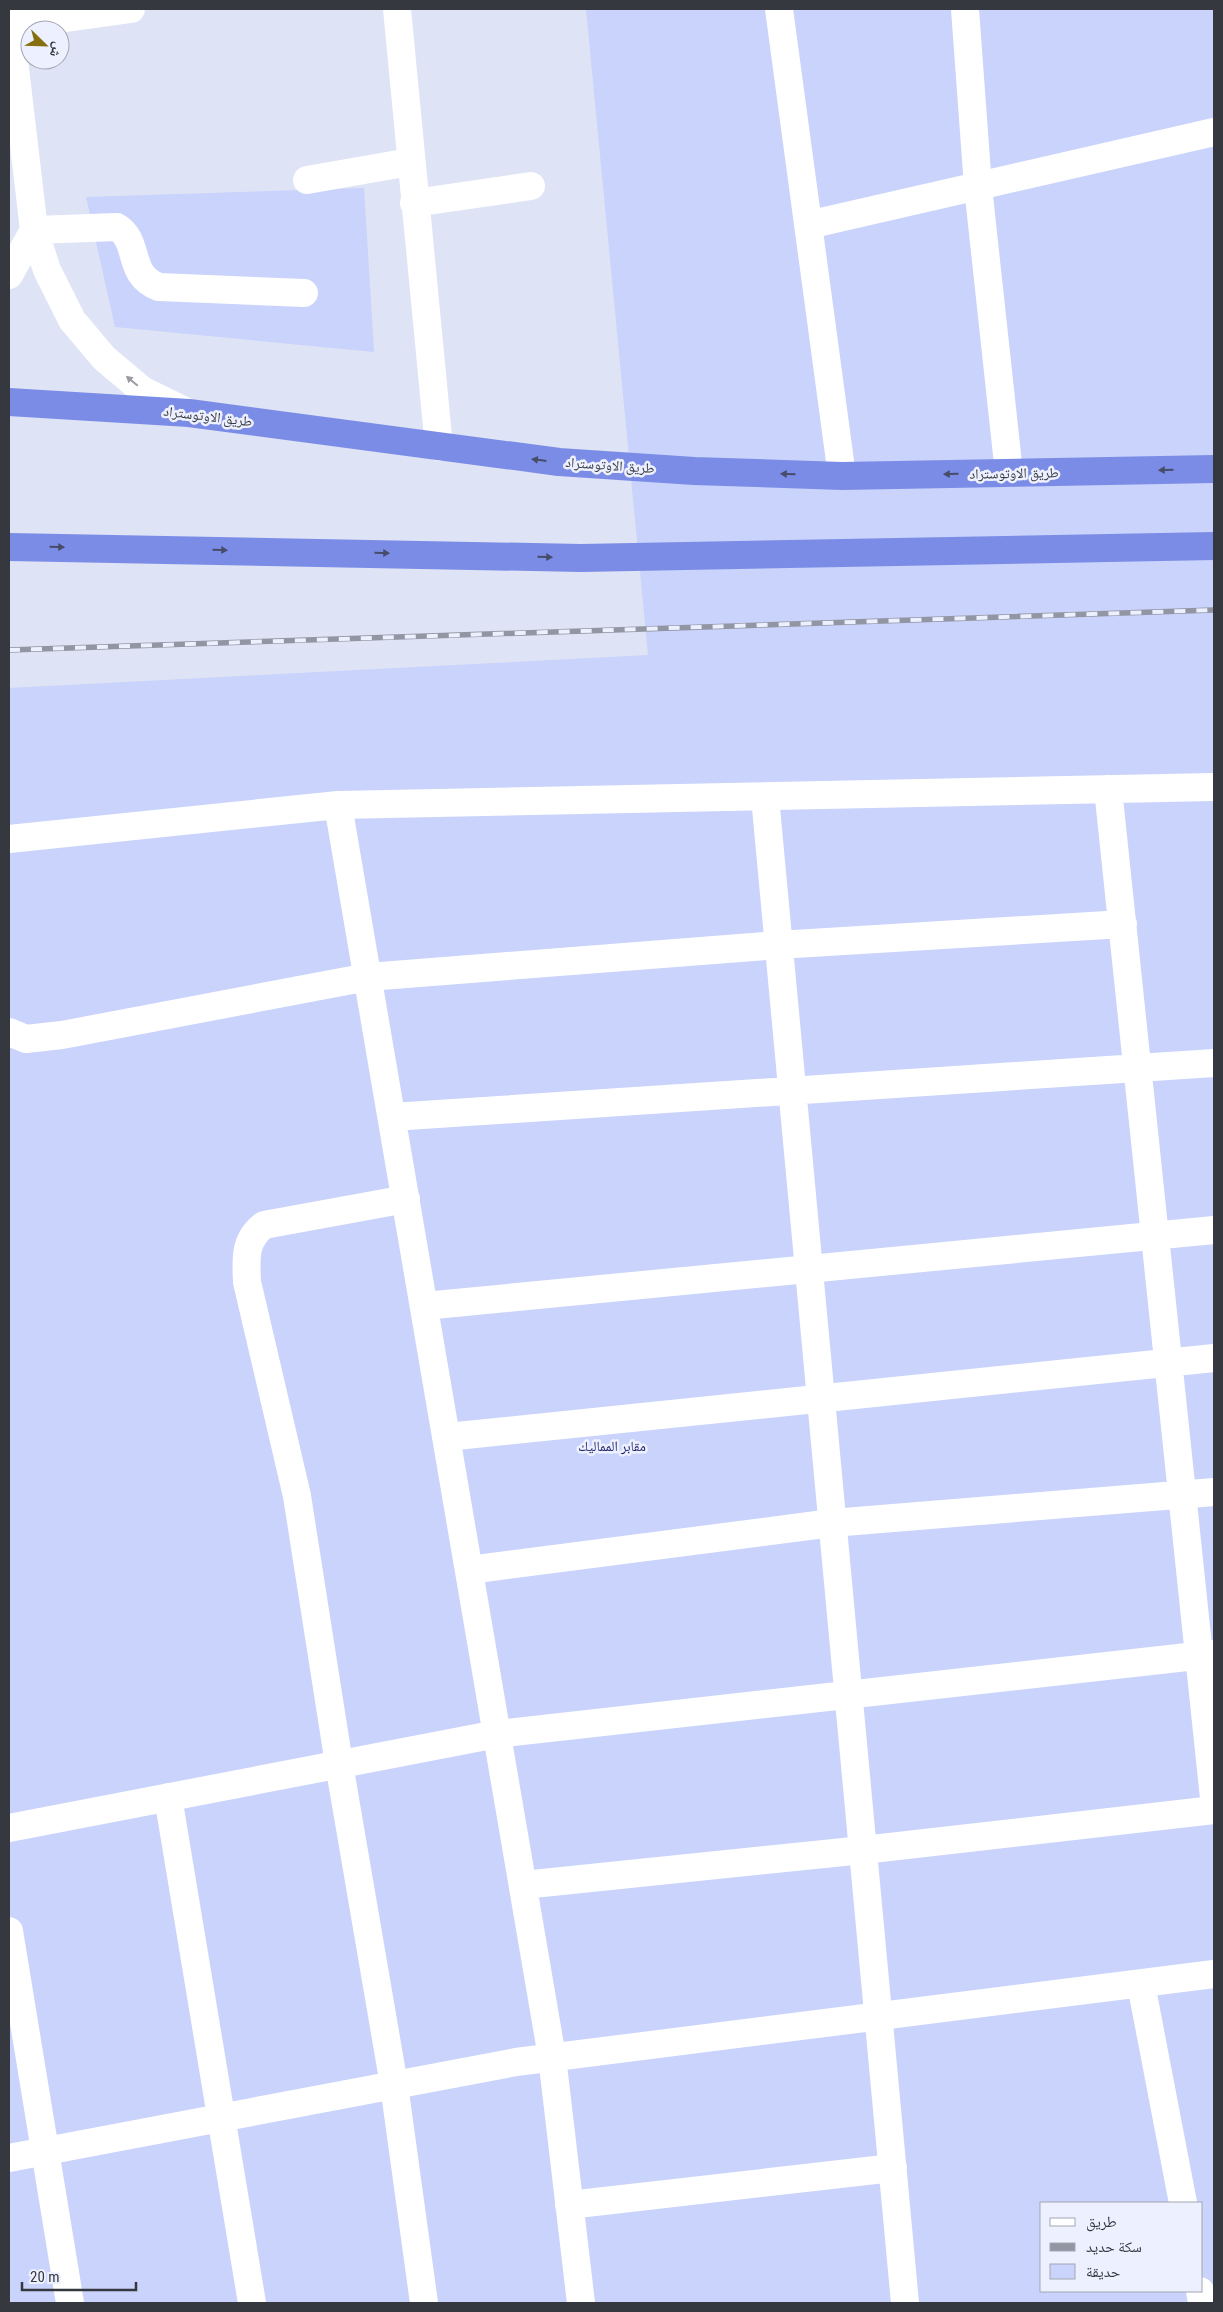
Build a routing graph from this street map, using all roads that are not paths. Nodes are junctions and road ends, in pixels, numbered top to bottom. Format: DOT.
graph roads {
  1 [pos="131,9"];
  2 [pos="397,9"];
  3 [pos="779,9"];
  4 [pos="965,9"];
  5 [pos="10,20"];
  6 [pos="1214,132"];
  7 [pos="410,162"];
  8 [pos="307,180"];
  9 [pos="531,186"];
  10 [pos="978,187"];
  11 [pos="414,203"];
  12 [pos="808,225"];
  13 [pos="34,230"];
  14 [pos="9,275"];
  15 [pos="304,293"];
  16 [pos="9,402"];
  17 [pos="189,413"];
  18 [pos="438,447"];
  19 [pos="1214,470"];
  20 [pos="1009,473"];
  21 [pos="842,476"];
  22 [pos="1214,546"];
  23 [pos="9,547"];
  24 [pos="1214,787"];
  25 [pos="1108,789"];
  26 [pos="765,797"];
  27 [pos="338,804"];
  28 [pos="9,839"];
  29 [pos="1123,924"];
  30 [pos="778,945"];
  31 [pos="368,978"];
  32 [pos="9,1032"];
  33 [pos="1214,1063"];
  34 [pos="1138,1068"];
  35 [pos="792,1092"];
  36 [pos="392,1117"];
  37 [pos="406,1199"];
  38 [pos="1214,1230"];
  39 [pos="1155,1236"];
  40 [pos="808,1269"];
  41 [pos="424,1306"];
  42 [pos="1214,1358"];
  43 [pos="1169,1362"];
  44 [pos="821,1398"];
  45 [pos="447,1438"];
  46 [pos="1214,1492"];
  47 [pos="1183,1494"];
  48 [pos="832,1523"];
  49 [pos="469,1570"];
  50 [pos="1207,1655"];
  51 [pos="849,1696"];
  52 [pos="497,1734"];
  53 [pos="339,1764"];
  54 [pos="168,1797"];
  55 [pos="1214,1798"];
  56 [pos="1214,1810"];
  57 [pos="9,1828"];
  58 [pos="863,1850"];
  59 [pos="523,1885"];
  60 [pos="9,1930"];
  61 [pos="1214,1974"];
  62 [pos="1141,1984"];
  63 [pos="879,2017"];
  64 [pos="552,2057"];
  65 [pos="394,2085"];
  66 [pos="222,2118"];
  67 [pos="44,2152"];
  68 [pos="9,2158"];
  69 [pos="893,2168"];
  70 [pos="1183,2202"];
  71 [pos="569,2205"];
  72 [pos="70,2303"];
  73 [pos="252,2303"];
  74 [pos="424,2303"];
  75 [pos="581,2303"];
  76 [pos="904,2303"];
  1 -- 5 [label="street"];
  2 -- 7 [label="street"];
  3 -- 12 [label="street"];
  4 -- 10 [label="street"];
  5 -- 13 [label="street"];
  6 -- 10 [label="street"];
  7 -- 8 [label="street"];
  7 -- 11 [label="street"];
  9 -- 11 [label="street"];
  10 -- 12 [label="street"];
  10 -- 20 [label="street"];
  11 -- 18 [label="street"];
  12 -- 21 [label="street"];
  13 -- 14 [label="street"];
  13 -- 15 [label="street"];
  17 -- 13 [label="street, one-way"];
  16 -- 17 [label="highway, طريق الاوتوستراد"];
  17 -- 18 [label="highway, طريق الاوتوستراد"];
  21 -- 18 [label="highway, طريق الاوتوستراد, one-way"];
  19 -- 20 [label="highway, طريق الاوتوستراد, one-way"];
  20 -- 21 [label="highway, طريق الاوتوستراد, one-way"];
  23 -- 22 [label="highway, one-way"];
  24 -- 25 [label="street"];
  25 -- 26 [label="street"];
  25 -- 29 [label="street"];
  26 -- 27 [label="street"];
  26 -- 30 [label="street"];
  27 -- 28 [label="street"];
  27 -- 31 [label="street"];
  29 -- 30 [label="street"];
  29 -- 34 [label="street"];
  30 -- 31 [label="street"];
  30 -- 35 [label="street"];
  31 -- 32 [label="street"];
  31 -- 36 [label="street"];
  33 -- 34 [label="street"];
  34 -- 35 [label="street"];
  34 -- 39 [label="street"];
  35 -- 36 [label="street"];
  35 -- 40 [label="street"];
  36 -- 37 [label="street"];
  37 -- 41 [label="street"];
  37 -- 53 [label="street"];
  38 -- 39 [label="street"];
  39 -- 40 [label="street"];
  39 -- 43 [label="street"];
  40 -- 41 [label="street"];
  40 -- 44 [label="street"];
  41 -- 45 [label="street"];
  42 -- 43 [label="street"];
  43 -- 44 [label="street"];
  43 -- 47 [label="street"];
  44 -- 45 [label="street"];
  44 -- 48 [label="street"];
  45 -- 49 [label="street"];
  46 -- 47 [label="street"];
  47 -- 48 [label="street"];
  47 -- 50 [label="street"];
  48 -- 49 [label="street"];
  48 -- 51 [label="street"];
  49 -- 52 [label="street"];
  50 -- 51 [label="street"];
  50 -- 55 [label="street"];
  51 -- 52 [label="street"];
  51 -- 58 [label="street"];
  52 -- 53 [label="street"];
  52 -- 59 [label="street"];
  53 -- 54 [label="street"];
  53 -- 65 [label="street"];
  54 -- 57 [label="street"];
  54 -- 66 [label="street"];
  56 -- 58 [label="street"];
  58 -- 59 [label="street"];
  58 -- 63 [label="street"];
  59 -- 64 [label="street"];
  60 -- 67 [label="street"];
  61 -- 62 [label="street"];
  62 -- 63 [label="street"];
  62 -- 70 [label="street"];
  63 -- 64 [label="street"];
  63 -- 69 [label="street"];
  64 -- 65 [label="street"];
  64 -- 71 [label="street"];
  65 -- 66 [label="street"];
  65 -- 74 [label="street"];
  66 -- 67 [label="street"];
  66 -- 73 [label="street"];
  67 -- 68 [label="street"];
  67 -- 72 [label="street"];
  69 -- 71 [label="street"];
  69 -- 76 [label="street"];
  71 -- 75 [label="street"];
}
